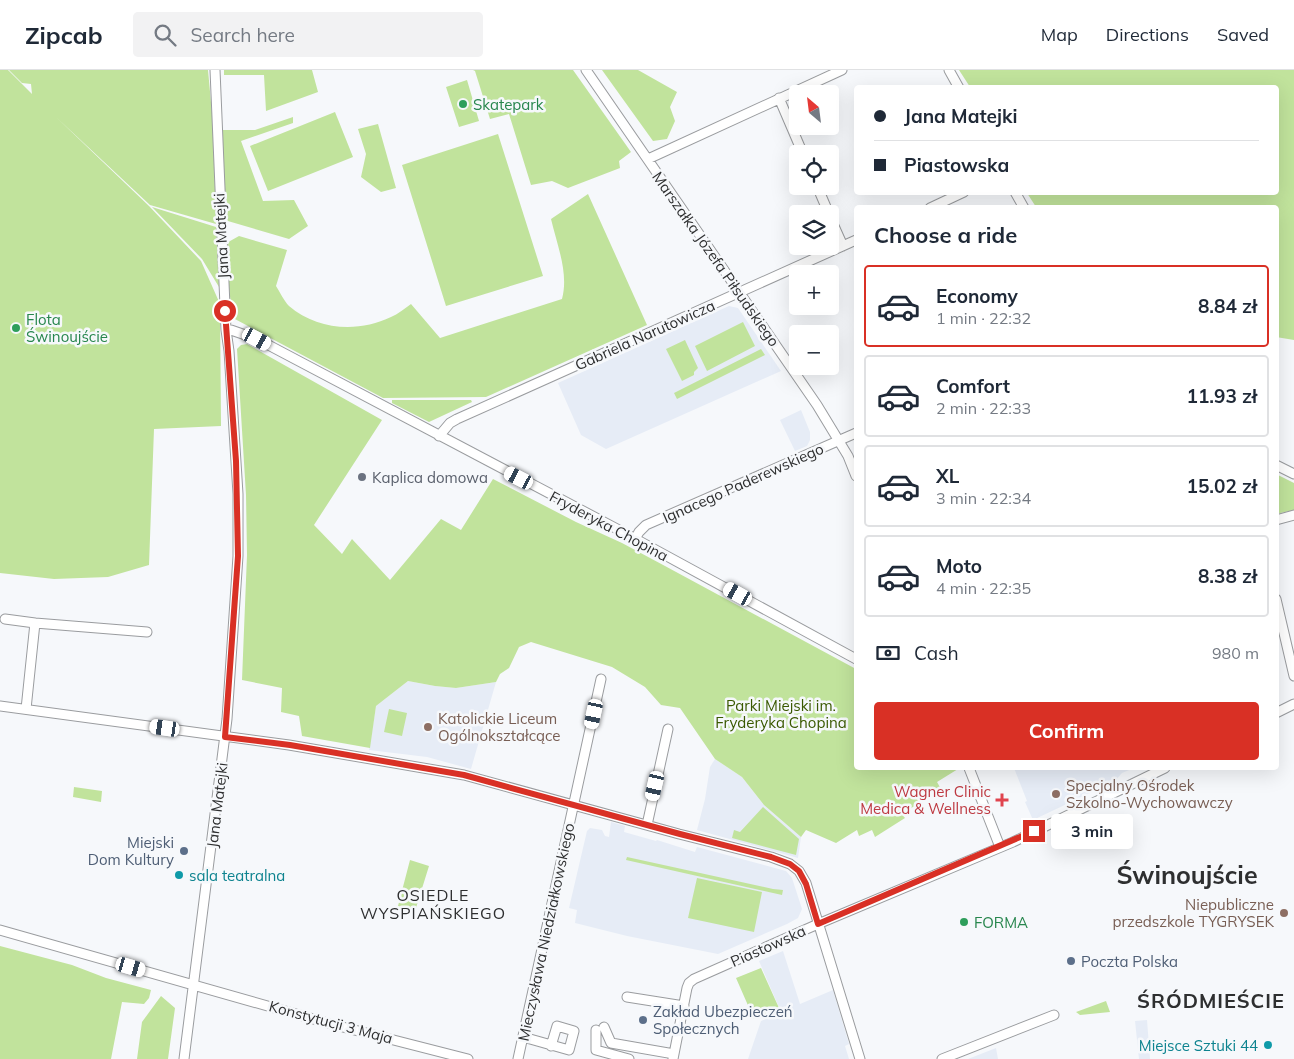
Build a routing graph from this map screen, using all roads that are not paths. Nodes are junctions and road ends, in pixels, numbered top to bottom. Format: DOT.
graph roads {
  1 [pos="215,70"];
  2 [pos="586,70"];
  3 [pos="842,70"];
  4 [pos="949,70"];
  5 [pos="957,85"];
  6 [pos="779,98"];
  7 [pos="799,145"];
  8 [pos="648,159"];
  9 [pos="958,195"];
  10 [pos="936,205"];
  11 [pos="839,239"];
  12 [pos="854,241"];
  13 [pos="842,246"];
  14 [pos="740,293"];
  15 [pos="226,330"];
  16 [pos="854,434"];
  17 [pos="439,436"];
  18 [pos="840,440"];
  19 [pos="1279,466"];
  20 [pos="854,471"];
  21 [pos="1294,474"];
  22 [pos="1294,516"];
  23 [pos="1279,519"];
  24 [pos="635,539"];
  25 [pos="1279,612"];
  26 [pos="5,619"];
  27 [pos="35,622"];
  28 [pos="146,632"];
  29 [pos="854,658"];
  30 [pos="1294,676"];
  31 [pos="601,678"];
  32 [pos="1294,704"];
  33 [pos="0,706"];
  34 [pos="26,708"];
  35 [pos="1279,711"];
  36 [pos="668,729"];
  37 [pos="225,737"];
  38 [pos="970,770"];
  39 [pos="1161,770"];
  40 [pos="574,804"];
  41 [pos="647,825"];
  42 [pos="1000,847"];
  43 [pos="818,924"];
  44 [pos="0,930"];
  45 [pos="193,985"];
  46 [pos="627,997"];
  47 [pos="684,1006"];
  48 [pos="1054,1015"];
  49 [pos="523,1037"];
  50 [pos="551,1046"];
  51 [pos="673,1056"];
  52 [pos="184,1059"];
  53 [pos="468,1059"];
  54 [pos="518,1059"];
  55 [pos="629,1059"];
  56 [pos="860,1059"];
  57 [pos="942,1059"];
  1 -- 15 [label="street, Jana Matejki"];
  2 -- 8 [label="street, Marszałka Józefa Piłsudskiego"];
  3 -- 6 [label="street"];
  4 -- 5 [label="street"];
  6 -- 7 [label="street"];
  6 -- 8 [label="street"];
  8 -- 14 [label="street, Marszałka Józefa Piłsudskiego"];
  9 -- 10 [label="street"];
  11 -- 13 [label="street"];
  12 -- 13 [label="street, Gabriela Narutowicza"];
  13 -- 14 [label="street, Gabriela Narutowicza"];
  14 -- 17 [label="street, Gabriela Narutowicza"];
  14 -- 18 [label="street, Marszałka Józefa Piłsudskiego"];
  15 -- 17 [label="street, Fryderyka Chopina"];
  15 -- 37 [label="street, Jana Matejki"];
  16 -- 18 [label="street, Ignacego Paderewskiego"];
  17 -- 24 [label="street, Fryderyka Chopina"];
  18 -- 20 [label="street, Marszałka Józefa Piłsudskiego"];
  18 -- 24 [label="street, Ignacego Paderewskiego"];
  19 -- 21 [label="street"];
  22 -- 23 [label="street"];
  24 -- 29 [label="street, Fryderyka Chopina"];
  25 -- 30 [label="street"];
  26 -- 27 [label="street"];
  27 -- 28 [label="street"];
  27 -- 34 [label="street"];
  31 -- 40 [label="street, Mieczysława Niedziałkowskiego"];
  32 -- 35 [label="street"];
  33 -- 34 [label="street"];
  34 -- 37 [label="street"];
  36 -- 41 [label="street"];
  37 -- 40 [label="street"];
  37 -- 45 [label="street, Jana Matejki"];
  38 -- 42 [label="street"];
  39 -- 42 [label="street, Piastowska"];
  40 -- 41 [label="street"];
  40 -- 49 [label="street, Mieczysława Niedziałkowskiego"];
  41 -- 43 [label="street"];
  42 -- 43 [label="street, Piastowska"];
  43 -- 47 [label="street, Piastowska"];
  43 -- 56 [label="street"];
  44 -- 45 [label="street, Konstytucji 3 Maja"];
  45 -- 52 [label="street, Jana Matejki"];
  45 -- 53 [label="street, Konstytucji 3 Maja"];
  46 -- 47 [label="street"];
  47 -- 51 [label="street, Piastowska"];
  48 -- 57 [label="street"];
  49 -- 50 [label="street"];
  49 -- 54 [label="street, Mieczysława Niedziałkowskiego"];
  51 -- 55 [label="street"];
}
